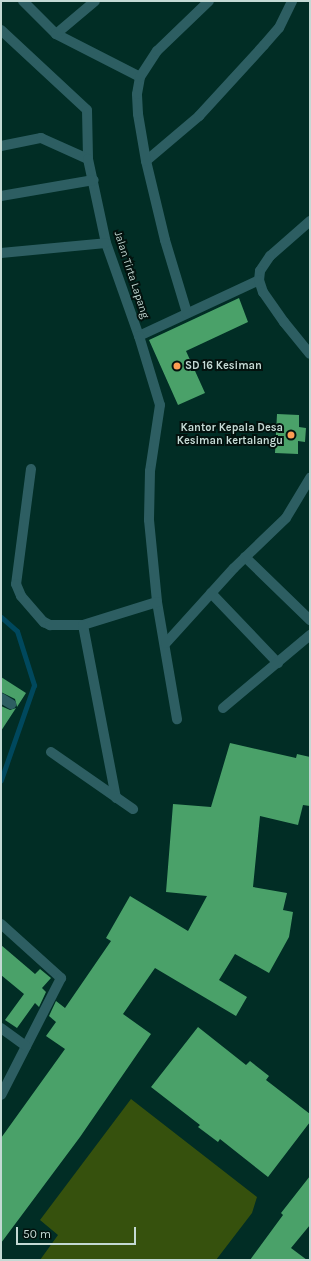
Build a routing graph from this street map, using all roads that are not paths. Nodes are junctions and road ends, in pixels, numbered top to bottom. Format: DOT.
graph roads {
  1 [pos="23,1"];
  2 [pos="95,1"];
  3 [pos="209,1"];
  4 [pos="292,1"];
  5 [pos="1,30"];
  6 [pos="56,34"];
  7 [pos="140,77"];
  8 [pos="1,146"];
  9 [pos="88,159"];
  10 [pos="146,160"];
  11 [pos="94,180"];
  12 [pos="1,196"];
  13 [pos="310,221"];
  14 [pos="106,243"];
  15 [pos="1,253"];
  16 [pos="259,280"];
  17 [pos="187,314"];
  18 [pos="139,336"];
  19 [pos="310,354"];
  20 [pos="31,468"];
  21 [pos="310,478"];
  22 [pos="245,557"];
  23 [pos="211,593"];
  24 [pos="157,602"];
  25 [pos="310,620"];
  26 [pos="83,625"];
  27 [pos="310,635"];
  28 [pos="166,643"];
  29 [pos="278,663"];
  30 [pos="1,698"];
  31 [pos="11,704"];
  32 [pos="223,708"];
  33 [pos="177,719"];
  34 [pos="51,752"];
  35 [pos="116,798"];
  36 [pos="133,809"];
  37 [pos="1,924"];
  38 [pos="1,1028"];
  39 [pos="26,1046"];
  40 [pos="2,1089"];
  1 -- 6 [label="street"];
  2 -- 6 [label="street"];
  3 -- 7 [label="street"];
  4 -- 10 [label="street"];
  5 -- 9 [label="street, Jalan Tirta Lapang"];
  6 -- 7 [label="street"];
  7 -- 10 [label="street"];
  8 -- 9 [label="street"];
  9 -- 11 [label="street, Jalan Tirta Lapang"];
  10 -- 17 [label="street"];
  11 -- 12 [label="street"];
  11 -- 14 [label="street, Jalan Tirta Lapang"];
  13 -- 16 [label="street"];
  14 -- 15 [label="street"];
  14 -- 18 [label="street, Jalan Tirta Lapang"];
  16 -- 17 [label="street, Jalan Tirta Lapang"];
  16 -- 19 [label="street"];
  17 -- 18 [label="street, Jalan Tirta Lapang"];
  18 -- 24 [label="street"];
  20 -- 26 [label="street"];
  21 -- 22 [label="street"];
  22 -- 23 [label="street"];
  22 -- 25 [label="street"];
  23 -- 28 [label="street"];
  23 -- 29 [label="street"];
  24 -- 26 [label="street"];
  24 -- 28 [label="street"];
  26 -- 35 [label="street"];
  27 -- 29 [label="street"];
  28 -- 33 [label="street"];
  29 -- 32 [label="street"];
  30 -- 31 [label="street"];
  34 -- 35 [label="street"];
  35 -- 36 [label="street"];
  37 -- 39 [label="street"];
  38 -- 39 [label="street"];
  39 -- 40 [label="street"];
}
